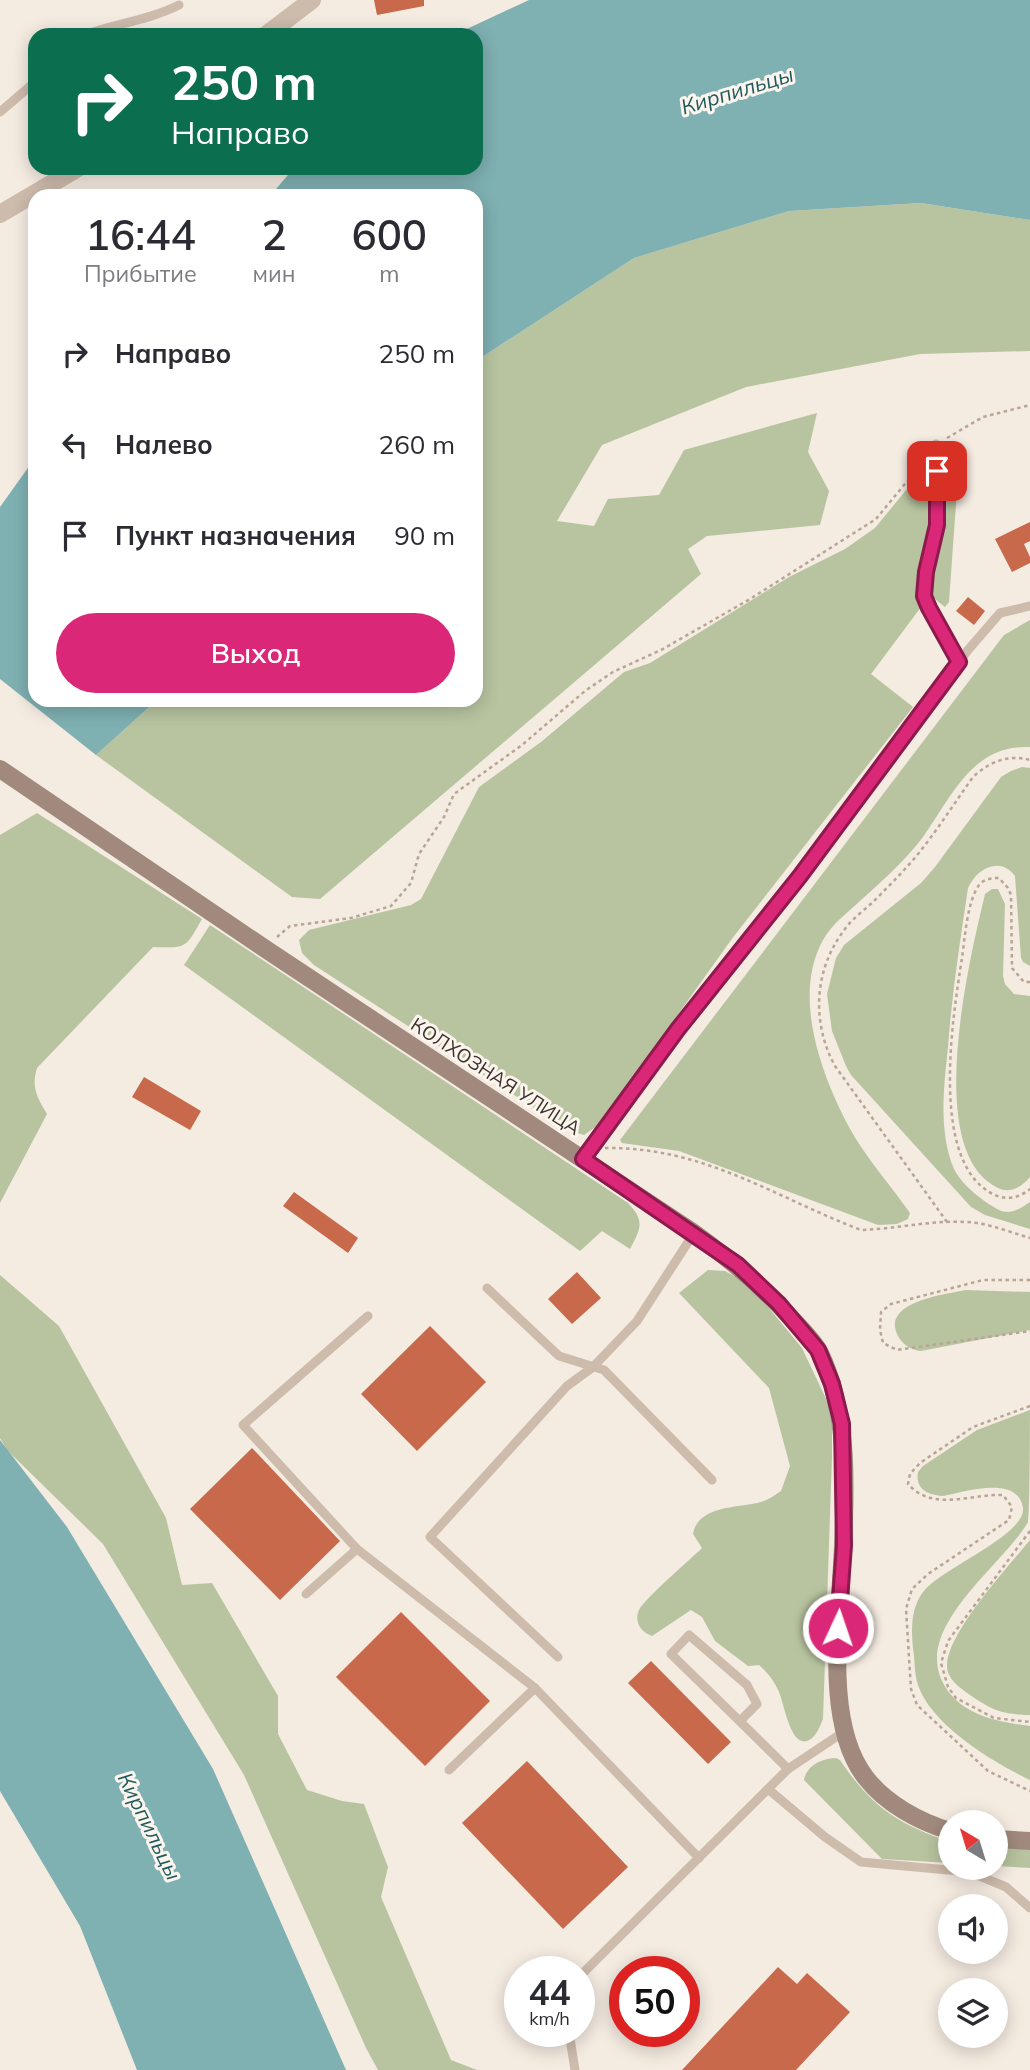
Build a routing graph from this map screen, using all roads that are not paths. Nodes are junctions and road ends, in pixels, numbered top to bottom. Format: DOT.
graph roads {
  1 [pos="312,0"];
  2 [pos="179,5"];
  3 [pos="105,28"];
  4 [pos="275,28"];
  5 [pos="28,88"];
  6 [pos="0,112"];
  7 [pos="66,175"];
  8 [pos="42,189"];
  9 [pos="28,197"];
  10 [pos="0,214"];
  11 [pos="936,444"];
  12 [pos="1030,606"];
  13 [pos="959,662"];
  14 [pos="0,769"];
  15 [pos="587,1154"];
  16 [pos="694,1233"];
  17 [pos="488,1288"];
  18 [pos="368,1316"];
  19 [pos="593,1367"];
  20 [pos="712,1480"];
  21 [pos="357,1549"];
  22 [pos="306,1594"];
  23 [pos="558,1657"];
  24 [pos="535,1688"];
  25 [pos="740,1721"];
  26 [pos="845,1731"];
  27 [pos="788,1769"];
  28 [pos="449,1770"];
  29 [pos="768,1789"];
  30 [pos="938,1828"];
  31 [pos="1008,1840"];
  32 [pos="1030,1841"];
  33 [pos="699,1858"];
  34 [pos="1030,1908"];
  35 [pos="595,1960"];
  36 [pos="571,2047"];
  37 [pos="575,2070"];
  1 -- 4 [label="street"];
  2 -- 3 [label="lane"];
  5 -- 6 [label="lane"];
  7 -- 8 [label="street"];
  9 -- 10 [label="street"];
  11 -- 13 [label="lane"];
  12 -- 13 [label="lane"];
  13 -- 15 [label="lane"];
  14 -- 15 [label="main road, КОЛХОЗНАЯ УЛИЦА"];
  15 -- 16 [label="main road, КОЛХОЗНАЯ УЛИЦА"];
  16 -- 19 [label="lane"];
  16 -- 26 [label="main road, КОЛХОЗНАЯ УЛИЦА"];
  17 -- 19 [label="lane"];
  18 -- 21 [label="lane"];
  19 -- 20 [label="lane"];
  19 -- 23 [label="lane"];
  21 -- 22 [label="lane"];
  21 -- 24 [label="lane"];
  24 -- 28 [label="lane"];
  24 -- 33 [label="lane"];
  25 -- 25 [label="lane"];
  25 -- 27 [label="lane"];
  26 -- 27 [label="lane"];
  26 -- 30 [label="main road, КОЛХОЗНАЯ УЛИЦА"];
  27 -- 29 [label="lane"];
  29 -- 33 [label="lane"];
  29 -- 34 [label="lane"];
  31 -- 32 [label="main road"];
  33 -- 35 [label="lane"];
  36 -- 37 [label="lane"];
}
